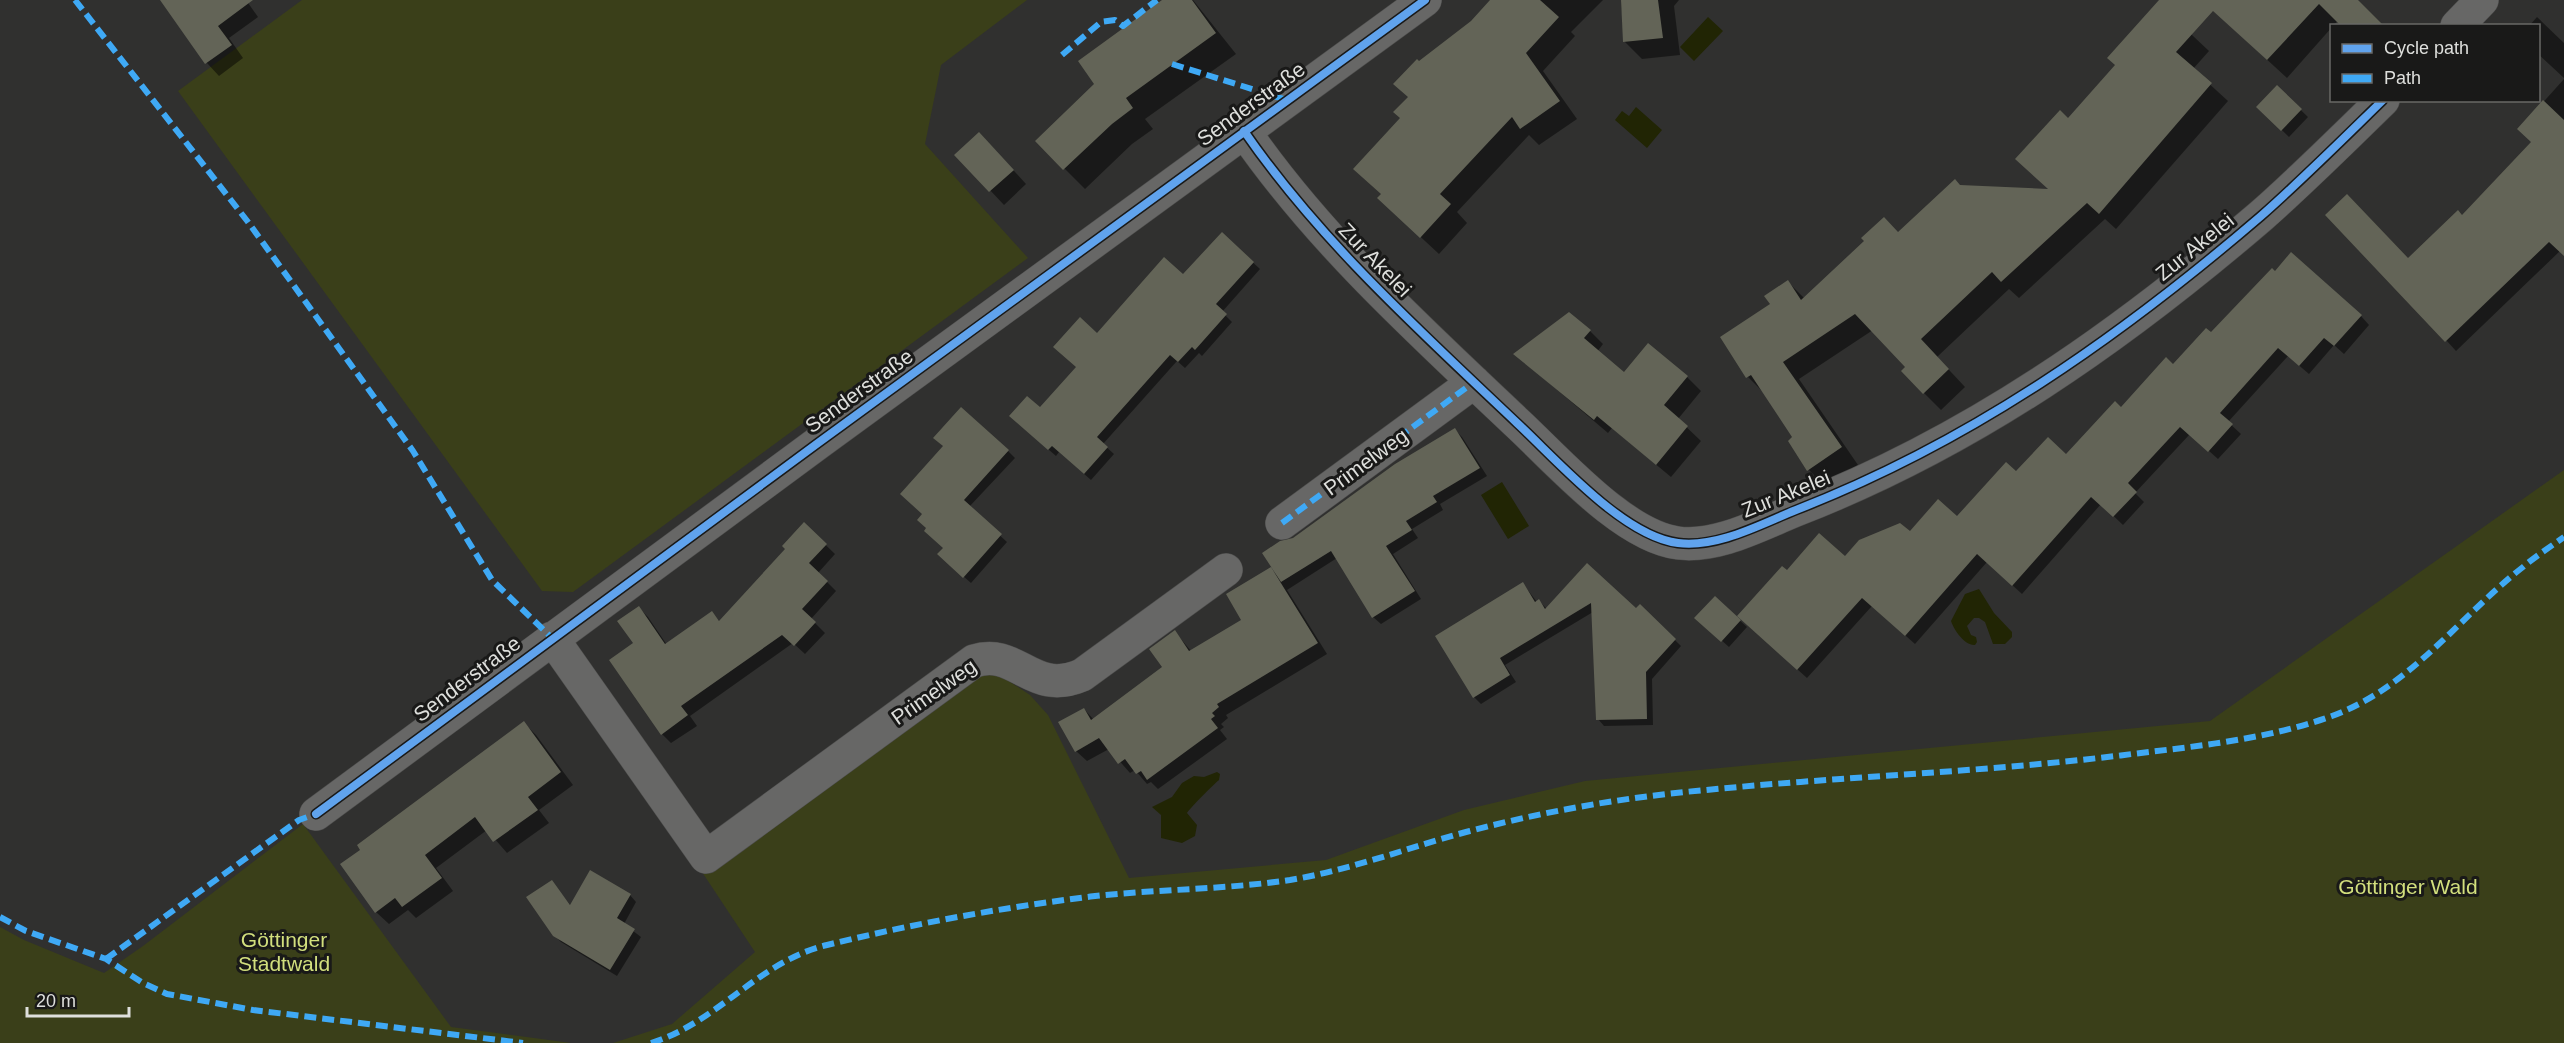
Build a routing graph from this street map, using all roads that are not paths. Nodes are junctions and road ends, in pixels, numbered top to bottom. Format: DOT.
graph roads {
  1 [pos="2482,0"];
  2 [pos="1406,6"];
  3 [pos="2459,24"];
  4 [pos="2381,102"];
  5 [pos="1244,131"];
  6 [pos="1474,382"];
  7 [pos="1282,523"];
  8 [pos="1226,570"];
  9 [pos="552,638"];
  10 [pos="316,814"];
  1 -- 3 [label="street"];
  2 -- 5 [label="street, Senderstraße"];
  4 -- 6 [label="street, Zur Akelei"];
  5 -- 6 [label="street, Zur Akelei"];
  5 -- 9 [label="street, Senderstraße"];
  6 -- 7 [label="street, Primelweg"];
  8 -- 9 [label="street, Primelweg"];
  9 -- 10 [label="street, Senderstraße"];
}
